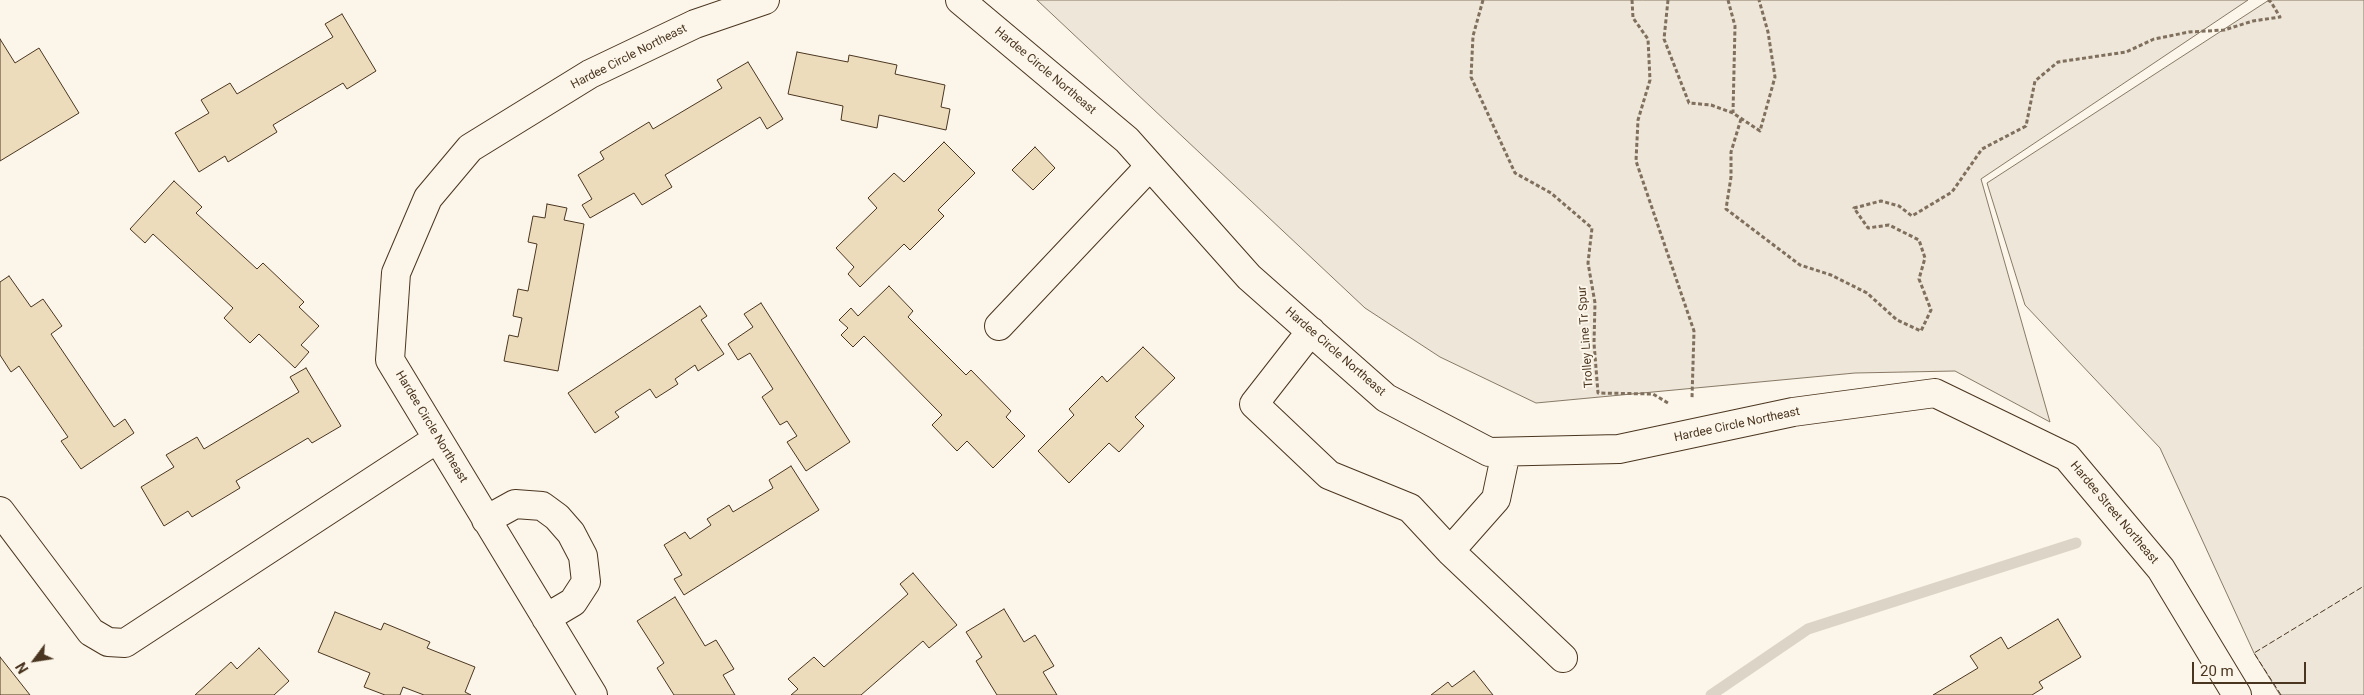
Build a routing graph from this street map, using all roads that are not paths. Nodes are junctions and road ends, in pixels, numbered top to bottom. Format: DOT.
graph roads {
  1 [pos="765,0"];
  2 [pos="960,0"];
  3 [pos="1150,166"];
  4 [pos="999,326"];
  5 [pos="1311,331"];
  6 [pos="1935,393"];
  7 [pos="437,438"];
  8 [pos="1506,452"];
  9 [pos="0,512"];
  10 [pos="486,520"];
  11 [pos="1450,551"];
  12 [pos="546,618"];
  13 [pos="1563,658"];
  14 [pos="593,695"];
  15 [pos="2237,695"];
  1 -- 7 [label="street, Hardee Circle Northeast"];
  2 -- 3 [label="street, Hardee Circle Northeast"];
  3 -- 4 [label="street"];
  3 -- 5 [label="street, Hardee Circle Northeast"];
  5 -- 8 [label="street, Hardee Circle Northeast"];
  5 -- 11 [label="street"];
  6 -- 8 [label="street, Hardee Circle Northeast"];
  6 -- 15 [label="street, Hardee Street Northeast"];
  7 -- 9 [label="street"];
  7 -- 10 [label="street, Hardee Circle Northeast"];
  8 -- 11 [label="street"];
  10 -- 12 [label="street, Hardee Circle Northeast"];
  10 -- 12 [label="street"];
  11 -- 13 [label="street"];
  12 -- 14 [label="street, Hardee Circle Northeast"];
}
